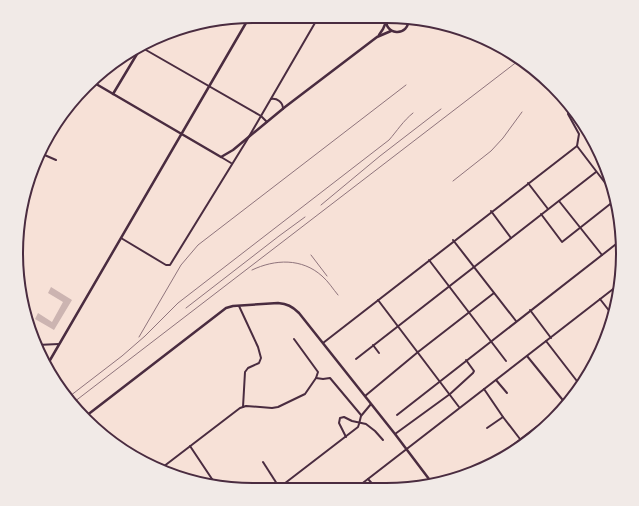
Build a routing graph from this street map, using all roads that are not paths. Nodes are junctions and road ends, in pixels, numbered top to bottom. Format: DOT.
graph roads {
  1 [pos="246,23"];
  2 [pos="315,23"];
  3 [pos="385,23"];
  4 [pos="387,23"];
  5 [pos="408,24"];
  6 [pos="391,31"];
  7 [pos="377,37"];
  8 [pos="147,49"];
  9 [pos="135,56"];
  10 [pos="96,85"];
  11 [pos="210,86"];
  12 [pos="113,94"];
  13 [pos="270,99"];
  14 [pos="283,109"];
  15 [pos="568,113"];
  16 [pos="261,116"];
  17 [pos="268,122"];
  18 [pos="180,134"];
  19 [pos="247,140"];
  20 [pos="577,146"];
  21 [pos="45,155"];
  22 [pos="220,157"];
  23 [pos="56,160"];
  24 [pos="231,163"];
  25 [pos="596,172"];
  26 [pos="528,183"];
  27 [pos="605,183"];
  28 [pos="559,201"];
  29 [pos="611,204"];
  30 [pos="548,209"];
  31 [pos="491,211"];
  32 [pos="541,214"];
  33 [pos="580,228"];
  34 [pos="120,238"];
  35 [pos="511,238"];
  36 [pos="454,240"];
  37 [pos="616,244"];
  38 [pos="602,255"];
  39 [pos="429,260"];
  40 [pos="474,267"];
  41 [pos="449,286"];
  42 [pos="613,289"];
  43 [pos="494,293"];
  44 [pos="600,299"];
  45 [pos="378,300"];
  46 [pos="240,306"];
  47 [pos="530,310"];
  48 [pos="609,310"];
  49 [pos="470,313"];
  50 [pos="516,321"];
  51 [pos="398,326"];
  52 [pos="551,338"];
  53 [pos="294,339"];
  54 [pos="491,341"];
  55 [pos="546,341"];
  56 [pos="323,343"];
  57 [pos="60,344"];
  58 [pos="43,345"];
  59 [pos="373,345"];
  60 [pos="418,352"];
  61 [pos="379,353"];
  62 [pos="527,356"];
  63 [pos="356,359"];
  64 [pos="50,360"];
  65 [pos="466,360"];
  66 [pos="506,361"];
  67 [pos="316,378"];
  68 [pos="440,380"];
  69 [pos="496,380"];
  70 [pos="577,381"];
  71 [pos="484,389"];
  72 [pos="507,393"];
  73 [pos="450,394"];
  74 [pos="365,396"];
  75 [pos="563,400"];
  76 [pos="370,404"];
  77 [pos="243,407"];
  78 [pos="459,407"];
  79 [pos="88,414"];
  80 [pos="398,414"];
  81 [pos="361,416"];
  82 [pos="503,417"];
  83 [pos="543,422"];
  84 [pos="360,423"];
  85 [pos="487,428"];
  86 [pos="395,434"];
  87 [pos="346,436"];
  88 [pos="520,439"];
  89 [pos="383,440"];
  90 [pos="512,445"];
  91 [pos="190,446"];
  92 [pos="406,448"];
  93 [pos="263,462"];
  94 [pos="165,465"];
  95 [pos="368,479"];
  96 [pos="429,479"];
  97 [pos="213,480"];
  98 [pos="277,483"];
  99 [pos="285,483"];
  100 [pos="363,483"];
  101 [pos="372,483"];
  1 -- 11 [label="main road"];
  2 -- 13 [label="street"];
  3 -- 7 [label="main road"];
  4 -- 6 [label="main road"];
  5 -- 6 [label="main road"];
  6 -- 7 [label="main road"];
  7 -- 14 [label="main road"];
  8 -- 11 [label="street"];
  9 -- 12 [label="main road"];
  10 -- 12 [label="main road"];
  11 -- 16 [label="street"];
  11 -- 18 [label="main road"];
  12 -- 18 [label="main road"];
  13 -- 14 [label="street"];
  13 -- 16 [label="street"];
  14 -- 17 [label="main road"];
  15 -- 20 [label="street"];
  16 -- 17 [label="street"];
  16 -- 19 [label="street"];
  17 -- 19 [label="main road"];
  18 -- 22 [label="main road"];
  18 -- 34 [label="main road"];
  19 -- 22 [label="main road"];
  19 -- 24 [label="street"];
  20 -- 25 [label="street"];
  20 -- 26 [label="street"];
  21 -- 23 [label="street"];
  22 -- 24 [label="street"];
  24 -- 34 [label="street"];
  25 -- 27 [label="street"];
  25 -- 28 [label="street"];
  26 -- 30 [label="street"];
  26 -- 31 [label="street"];
  28 -- 30 [label="street"];
  28 -- 33 [label="street"];
  29 -- 33 [label="street"];
  30 -- 32 [label="street"];
  31 -- 35 [label="street"];
  31 -- 36 [label="street"];
  32 -- 33 [label="street"];
  32 -- 35 [label="street"];
  33 -- 38 [label="street"];
  34 -- 57 [label="main road"];
  35 -- 40 [label="street"];
  36 -- 39 [label="street"];
  36 -- 40 [label="street"];
  37 -- 38 [label="street"];
  38 -- 47 [label="street"];
  39 -- 41 [label="street"];
  39 -- 45 [label="street"];
  40 -- 41 [label="street"];
  40 -- 43 [label="street"];
  41 -- 49 [label="street"];
  41 -- 51 [label="street"];
  42 -- 44 [label="street"];
  43 -- 49 [label="street"];
  43 -- 50 [label="street"];
  44 -- 48 [label="street"];
  44 -- 52 [label="street"];
  45 -- 51 [label="street"];
  45 -- 56 [label="street"];
  46 -- 56 [label="main road"];
  46 -- 77 [label="street"];
  46 -- 79 [label="main road"];
  47 -- 50 [label="street"];
  47 -- 52 [label="street"];
  49 -- 54 [label="street"];
  49 -- 60 [label="street"];
  50 -- 54 [label="street"];
  51 -- 59 [label="street"];
  51 -- 60 [label="street"];
  52 -- 55 [label="street"];
  53 -- 67 [label="street"];
  54 -- 65 [label="street"];
  54 -- 66 [label="street"];
  55 -- 62 [label="street"];
  55 -- 70 [label="street"];
  56 -- 74 [label="main road"];
  57 -- 58 [label="street"];
  57 -- 64 [label="main road"];
  59 -- 61 [label="street"];
  59 -- 63 [label="street"];
  60 -- 68 [label="street"];
  60 -- 74 [label="street"];
  62 -- 69 [label="street"];
  62 -- 75 [label="street"];
  65 -- 68 [label="street"];
  65 -- 73 [label="street"];
  67 -- 77 [label="street"];
  67 -- 81 [label="street"];
  68 -- 73 [label="street"];
  68 -- 80 [label="street"];
  69 -- 71 [label="street"];
  69 -- 72 [label="street"];
  71 -- 78 [label="street"];
  71 -- 82 [label="street"];
  73 -- 78 [label="street"];
  73 -- 86 [label="street"];
  74 -- 76 [label="main road"];
  76 -- 81 [label="street"];
  76 -- 86 [label="main road"];
  77 -- 91 [label="street"];
  78 -- 92 [label="street"];
  81 -- 84 [label="street"];
  82 -- 85 [label="street"];
  82 -- 88 [label="street"];
  83 -- 88 [label="street"];
  84 -- 87 [label="street"];
  84 -- 87 [label="street"];
  84 -- 89 [label="street"];
  86 -- 92 [label="main road"];
  87 -- 99 [label="street"];
  88 -- 90 [label="street"];
  91 -- 94 [label="street"];
  91 -- 97 [label="street"];
  92 -- 95 [label="street"];
  92 -- 96 [label="main road"];
  93 -- 98 [label="street"];
  95 -- 100 [label="street"];
  95 -- 101 [label="street"];
}
